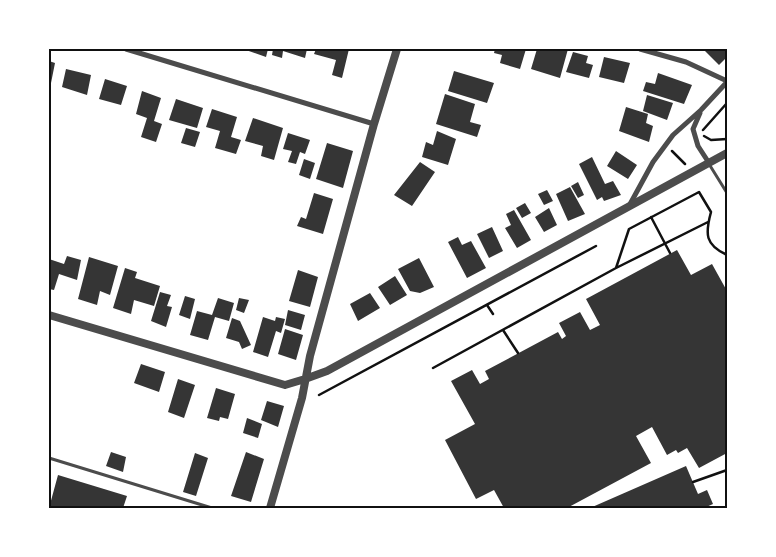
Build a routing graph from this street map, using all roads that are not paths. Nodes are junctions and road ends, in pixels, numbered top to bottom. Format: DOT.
graph roads {
  1 [pos="126,49"];
  2 [pos="397,49"];
  3 [pos="640,49"];
  4 [pos="727,81"];
  5 [pos="701,110"];
  6 [pos="374,124"];
  7 [pos="727,153"];
  8 [pos="709,163"];
  9 [pos="727,193"];
  10 [pos="629,207"];
  11 [pos="49,315"];
  12 [pos="305,379"];
  13 [pos="49,458"];
  14 [pos="212,508"];
  15 [pos="270,508"];
  1 -- 6 [label="street"];
  2 -- 6 [label="street"];
  3 -- 4 [label="street"];
  4 -- 5 [label="street"];
  5 -- 8 [label="street"];
  5 -- 10 [label="street"];
  6 -- 12 [label="street"];
  7 -- 8 [label="street"];
  8 -- 9 [label="lane"];
  8 -- 10 [label="street"];
  10 -- 12 [label="street"];
  11 -- 12 [label="street"];
  12 -- 15 [label="street"];
  13 -- 14 [label="lane"];
}
